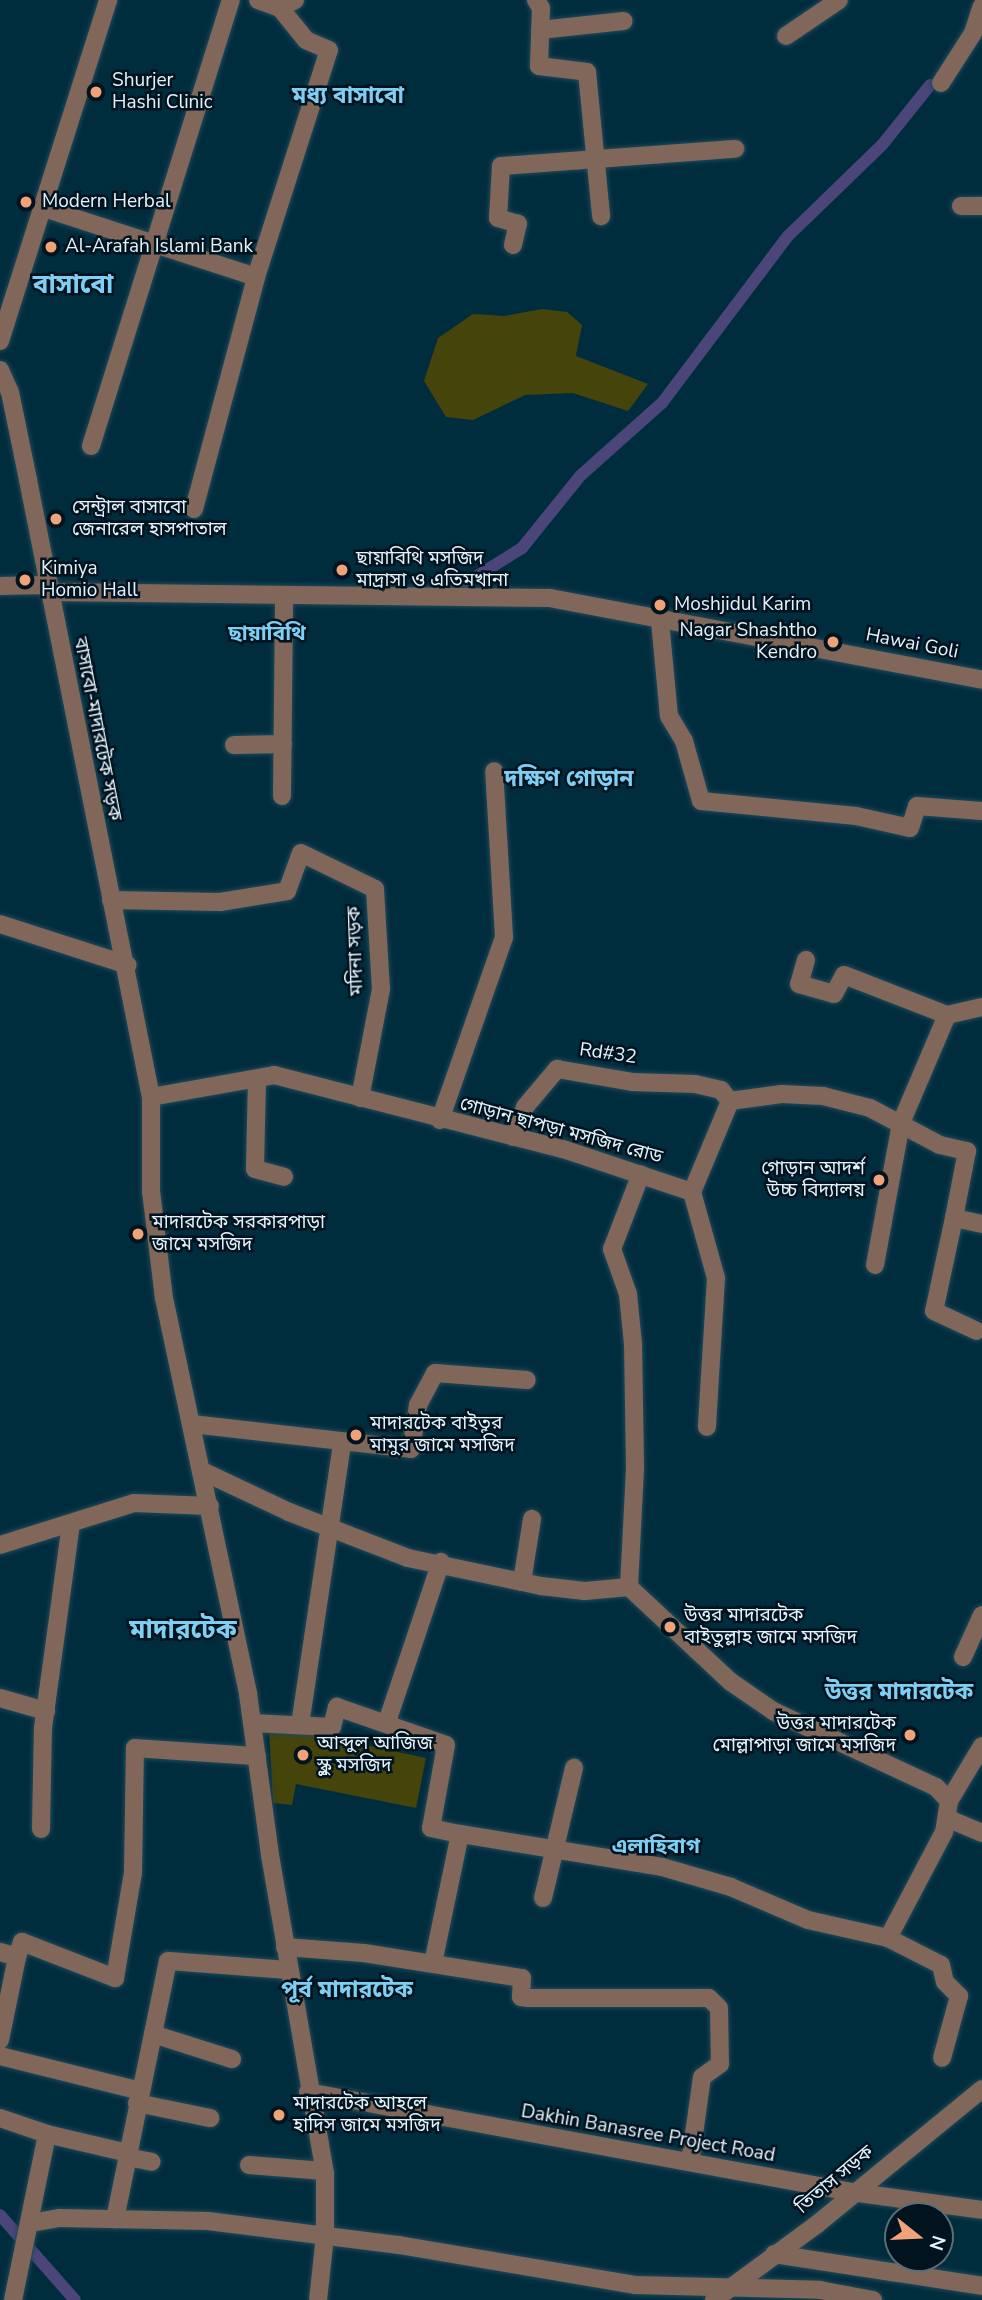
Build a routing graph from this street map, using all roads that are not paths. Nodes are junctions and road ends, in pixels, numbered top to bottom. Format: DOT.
graph roads {
  1 [pos="108,0"];
  2 [pos="231,0"];
  3 [pos="258,0"];
  4 [pos="536,0"];
  5 [pos="839,0"];
  6 [pos="287,4"];
  7 [pos="982,6"];
  8 [pos="624,21"];
  9 [pos="540,30"];
  10 [pos="786,36"];
  11 [pos="941,83"];
  12 [pos="735,149"];
  13 [pos="596,156"];
  14 [pos="961,206"];
  15 [pos="982,206"];
  16 [pos="44,208"];
  17 [pos="601,216"];
  18 [pos="153,244"];
  19 [pos="513,245"];
  20 [pos="256,276"];
  21 [pos="0,341"];
  22 [pos="0,370"];
  23 [pos="5,393"];
  24 [pos="91,446"];
  25 [pos="194,509"];
  26 [pos="0,586"];
  27 [pos="48,589"];
  28 [pos="284,596"];
  29 [pos="660,621"];
  30 [pos="982,680"];
  31 [pos="283,744"];
  32 [pos="234,745"];
  33 [pos="494,771"];
  34 [pos="282,796"];
  35 [pos="982,811"];
  36 [pos="111,900"];
  37 [pos="0,924"];
  38 [pos="806,960"];
  39 [pos="128,965"];
  40 [pos="982,1007"];
  41 [pos="947,1015"];
  42 [pos="257,1079"];
  43 [pos="151,1097"];
  44 [pos="360,1098"];
  45 [pos="730,1101"];
  46 [pos="440,1120"];
  47 [pos="901,1123"];
  48 [pos="513,1137"];
  49 [pos="975,1152"];
  50 [pos="641,1174"];
  51 [pos="284,1177"];
  52 [pos="692,1192"];
  53 [pos="954,1217"];
  54 [pos="982,1224"];
  55 [pos="875,1265"];
  56 [pos="977,1331"];
  57 [pos="527,1380"];
  58 [pos="192,1424"];
  59 [pos="707,1427"];
  60 [pos="342,1443"];
  61 [pos="202,1471"];
  62 [pos="210,1506"];
  63 [pos="532,1519"];
  64 [pos="71,1524"];
  65 [pos="332,1529"];
  66 [pos="0,1545"];
  67 [pos="440,1562"];
  68 [pos="522,1582"];
  69 [pos="629,1587"];
  70 [pos="982,1615"];
  71 [pos="963,1657"];
  72 [pos="0,1698"];
  73 [pos="46,1711"];
  74 [pos="387,1722"];
  75 [pos="252,1723"];
  76 [pos="300,1725"];
  77 [pos="982,1746"];
  78 [pos="257,1756"];
  79 [pos="574,1768"];
  80 [pos="949,1810"];
  81 [pos="41,1829"];
  82 [pos="982,1833"];
  83 [pos="460,1835"];
  84 [pos="555,1853"];
  85 [pos="543,1898"];
  86 [pos="888,1938"];
  87 [pos="285,1947"];
  88 [pos="9,1954"];
  89 [pos="433,1964"];
  90 [pos="289,1970"];
  91 [pos="153,2034"];
  92 [pos="0,2040"];
  93 [pos="0,2056"];
  94 [pos="943,2058"];
  95 [pos="232,2059"];
  96 [pos="982,2089"];
  97 [pos="308,2092"];
  98 [pos="139,2097"];
  99 [pos="0,2118"];
  100 [pos="210,2118"];
  101 [pos="47,2134"];
  102 [pos="127,2155"];
  103 [pos="152,2162"];
  104 [pos="691,2162"];
  105 [pos="249,2165"];
  106 [pos="324,2171"];
  107 [pos="851,2192"];
  108 [pos="982,2210"];
  109 [pos="115,2219"];
  110 [pos="30,2229"];
  111 [pos="326,2235"];
  112 [pos="775,2255"];
  113 [pos="982,2286"];
  114 [pos="729,2288"];
  115 [pos="13,2300"];
  116 [pos="318,2300"];
  117 [pos="714,2300"];
  118 [pos="873,2300"];
  1 -- 16 [label="street"];
  2 -- 18 [label="street"];
  3 -- 6 [label="street"];
  4 -- 9 [label="street"];
  5 -- 10 [label="street"];
  6 -- 20 [label="street"];
  7 -- 11 [label="street"];
  8 -- 9 [label="street"];
  9 -- 13 [label="street"];
  12 -- 13 [label="street"];
  13 -- 17 [label="street"];
  13 -- 19 [label="street"];
  14 -- 15 [label="street"];
  16 -- 18 [label="street"];
  16 -- 21 [label="street"];
  18 -- 20 [label="street"];
  18 -- 24 [label="street"];
  20 -- 25 [label="street"];
  22 -- 23 [label="street, বাসাবো-মাদারটেক সড়ক"];
  23 -- 27 [label="street, বাসাবো-মাদারটেক সড়ক"];
  26 -- 27 [label="street, Hawai Goli"];
  27 -- 28 [label="street, Hawai Goli"];
  27 -- 36 [label="street, বাসাবো-মাদারটেক সড়ক"];
  28 -- 29 [label="street, Hawai Goli"];
  28 -- 31 [label="street"];
  29 -- 30 [label="street, Hawai Goli"];
  29 -- 35 [label="street"];
  31 -- 32 [label="street"];
  31 -- 34 [label="street"];
  33 -- 46 [label="street"];
  36 -- 39 [label="street, বাসাবো-মাদারটেক সড়ক"];
  36 -- 44 [label="street, মদিনা সড়ক"];
  37 -- 39 [label="street"];
  38 -- 41 [label="street"];
  39 -- 43 [label="street, বাসাবো-মাদারটেক সড়ক"];
  40 -- 41 [label="street"];
  41 -- 47 [label="street"];
  42 -- 43 [label="street, গোড়ান ছাপড়া মসজিদ রোড"];
  42 -- 44 [label="street, গোড়ান ছাপড়া মসজিদ রোড"];
  42 -- 51 [label="street"];
  43 -- 58 [label="street, বাসাবো-মাদারটেক সড়ক"];
  44 -- 46 [label="street, গোড়ান ছাপড়া মসজিদ রোড"];
  45 -- 47 [label="street"];
  45 -- 48 [label="street, Rd#32"];
  45 -- 52 [label="street"];
  46 -- 48 [label="street, গোড়ান ছাপড়া মসজিদ রোড"];
  47 -- 49 [label="street"];
  47 -- 55 [label="street"];
  48 -- 50 [label="street, গোড়ান ছাপড়া মসজিদ রোড"];
  49 -- 53 [label="street"];
  50 -- 52 [label="street, গোড়ান ছাপড়া মসজিদ রোড"];
  50 -- 69 [label="street"];
  52 -- 59 [label="street"];
  53 -- 54 [label="street"];
  53 -- 56 [label="street"];
  57 -- 60 [label="street"];
  58 -- 60 [label="street"];
  58 -- 61 [label="street, বাসাবো-মাদারটেক সড়ক"];
  60 -- 65 [label="street"];
  61 -- 62 [label="street, বাসাবো-মাদারটেক সড়ক"];
  61 -- 65 [label="street"];
  62 -- 64 [label="street"];
  62 -- 75 [label="street, বাসাবো-মাদারটেক সড়ক"];
  63 -- 68 [label="street"];
  64 -- 66 [label="street"];
  64 -- 73 [label="street"];
  65 -- 67 [label="street"];
  65 -- 76 [label="street"];
  67 -- 68 [label="street"];
  67 -- 74 [label="street"];
  68 -- 69 [label="street"];
  69 -- 80 [label="street"];
  70 -- 71 [label="street"];
  72 -- 73 [label="street"];
  73 -- 81 [label="street"];
  74 -- 76 [label="street"];
  74 -- 83 [label="street"];
  75 -- 76 [label="street"];
  75 -- 78 [label="street, বাসাবো-মাদারটেক সড়ক"];
  77 -- 80 [label="street"];
  78 -- 87 [label="street, বাসাবো-মাদারটেক সড়ক"];
  78 -- 88 [label="street"];
  79 -- 84 [label="street"];
  80 -- 82 [label="street"];
  80 -- 86 [label="street"];
  83 -- 84 [label="street"];
  83 -- 89 [label="street"];
  84 -- 85 [label="street"];
  84 -- 86 [label="street"];
  86 -- 94 [label="street"];
  87 -- 89 [label="street"];
  87 -- 90 [label="street, বাসাবো-মাদারটেক সড়ক"];
  88 -- 92 [label="street"];
  89 -- 104 [label="street"];
  90 -- 91 [label="street"];
  90 -- 97 [label="street, বাসাবো-মাদারটেক সড়ক"];
  91 -- 95 [label="street"];
  91 -- 98 [label="street"];
  93 -- 98 [label="street"];
  96 -- 107 [label="street, তিতাস সড়ক"];
  97 -- 104 [label="street, Dakhin Banasree Project Road"];
  97 -- 106 [label="street, বাসাবো-মাদারটেক সড়ক"];
  98 -- 100 [label="street"];
  98 -- 102 [label="street"];
  99 -- 101 [label="street"];
  101 -- 102 [label="street"];
  101 -- 110 [label="street"];
  102 -- 103 [label="street"];
  102 -- 109 [label="street"];
  104 -- 107 [label="street, Dakhin Banasree Project Road"];
  105 -- 106 [label="street"];
  106 -- 111 [label="street, বাসাবো-মাদারটেক সড়ক"];
  107 -- 108 [label="street, Dakhin Banasree Project Road"];
  107 -- 112 [label="street, তিতাস সড়ক"];
  109 -- 110 [label="street"];
  109 -- 111 [label="street"];
  110 -- 115 [label="street"];
  111 -- 114 [label="street"];
  111 -- 116 [label="street, বাসাবো-মাদারটেক সড়ক"];
  112 -- 113 [label="street"];
  112 -- 114 [label="street, তিতাস সড়ক"];
  114 -- 117 [label="street, তিতাস সড়ক"];
  114 -- 118 [label="street"];
}
